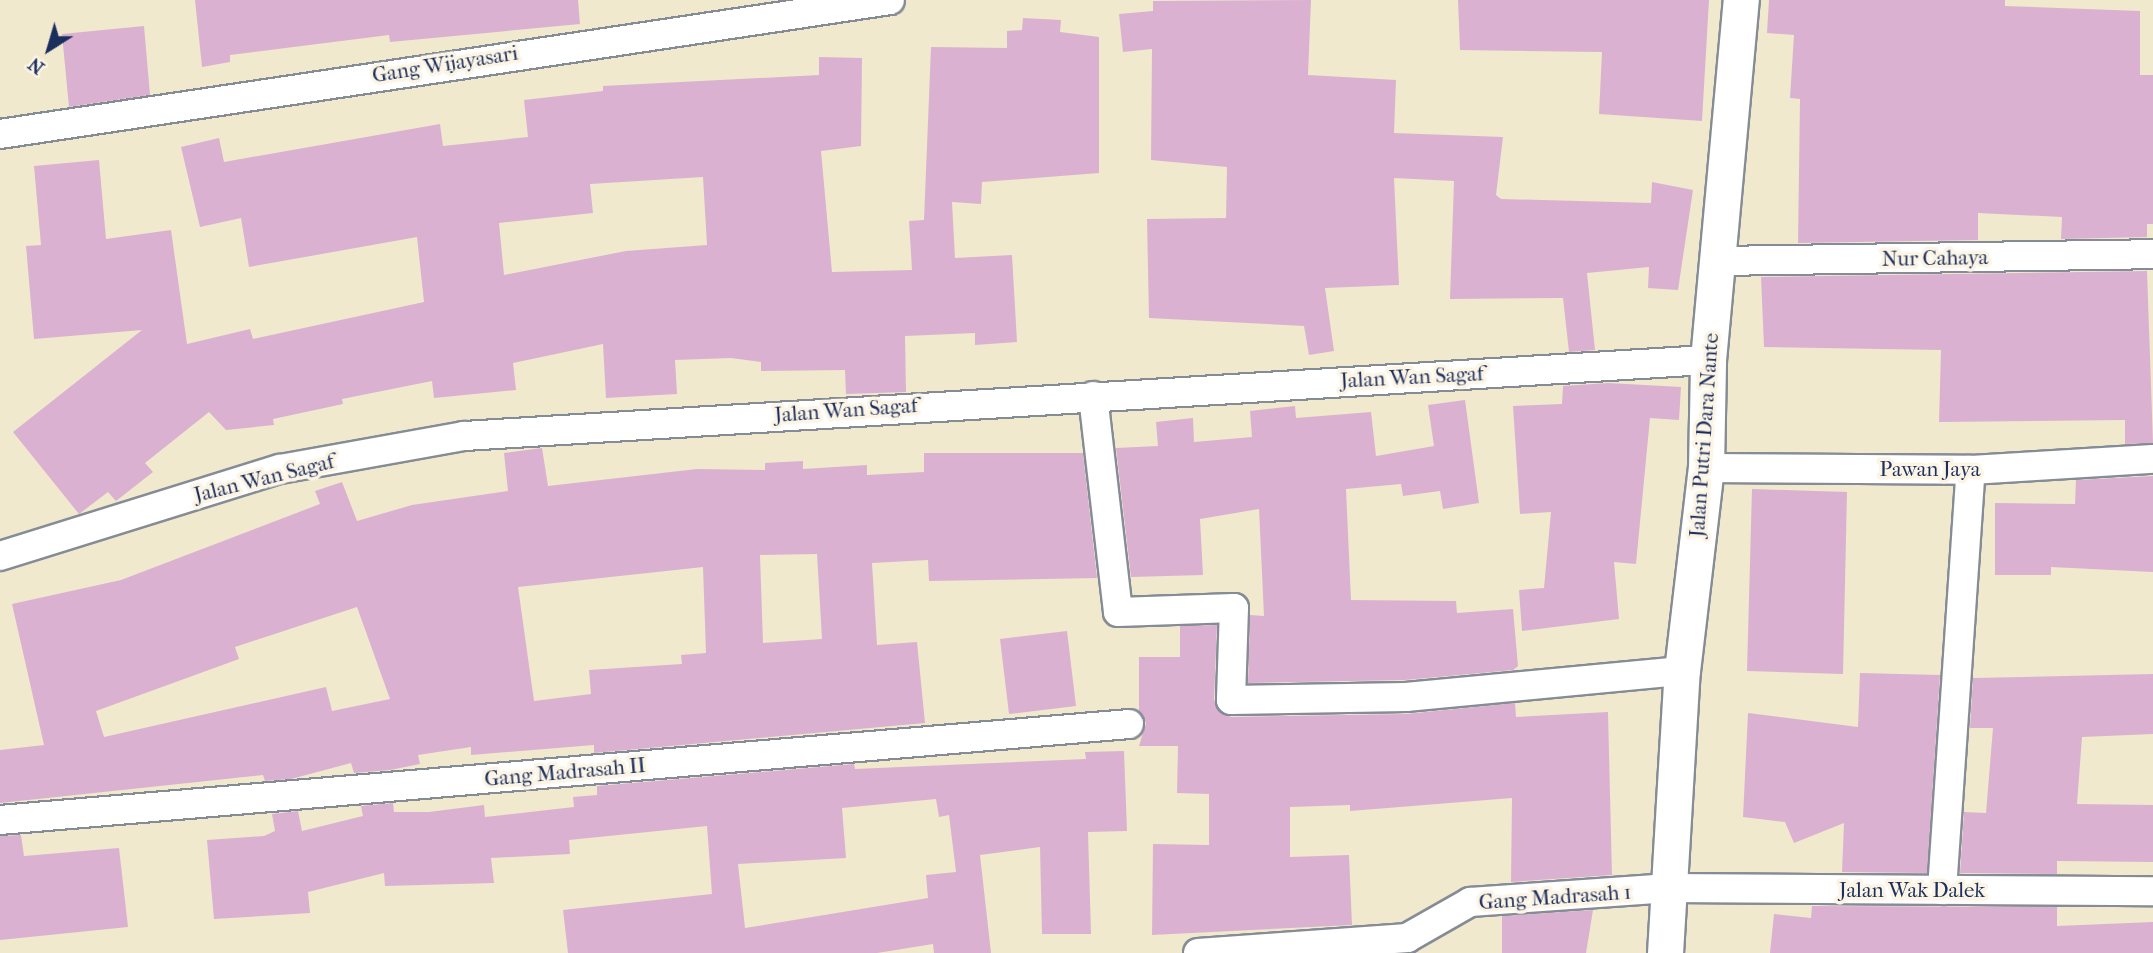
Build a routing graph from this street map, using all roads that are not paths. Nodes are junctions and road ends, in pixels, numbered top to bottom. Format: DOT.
graph roads {
  1 [pos="890,0"];
  2 [pos="1741,0"];
  3 [pos="0,134"];
  4 [pos="2153,254"];
  5 [pos="1718,261"];
  6 [pos="1708,360"];
  7 [pos="1093,396"];
  8 [pos="2153,458"];
  9 [pos="1706,468"];
  10 [pos="1971,470"];
  11 [pos="0,556"];
  12 [pos="1682,671"];
  13 [pos="1129,724"];
  14 [pos="0,820"];
  15 [pos="1670,888"];
  16 [pos="1942,890"];
  17 [pos="2153,891"];
  18 [pos="1198,953"];
  19 [pos="1665,953"];
  1 -- 3 [label="street, Gang Wijayasari"];
  2 -- 5 [label="street, Jalan Putri Dara Nante"];
  4 -- 5 [label="street, Nur Cahaya"];
  5 -- 6 [label="street, Jalan Putri Dara Nante"];
  6 -- 7 [label="street, Jalan Wan Sagaf"];
  6 -- 9 [label="street, Jalan Putri Dara Nante"];
  7 -- 11 [label="street, Jalan Wan Sagaf"];
  7 -- 12 [label="street"];
  8 -- 10 [label="street, Pawan Jaya"];
  9 -- 10 [label="street, Pawan Jaya"];
  9 -- 12 [label="street, Jalan Putri Dara Nante"];
  10 -- 16 [label="street"];
  12 -- 15 [label="street, Jalan Putri Dara Nante"];
  13 -- 14 [label="street, Gang Madrasah II"];
  15 -- 16 [label="street, Jalan Wak Dalek"];
  15 -- 18 [label="street, Gang Madrasah 1"];
  15 -- 19 [label="street, Jalan Putri Dara Nante"];
  16 -- 17 [label="street, Jalan Wak Dalek"];
}
